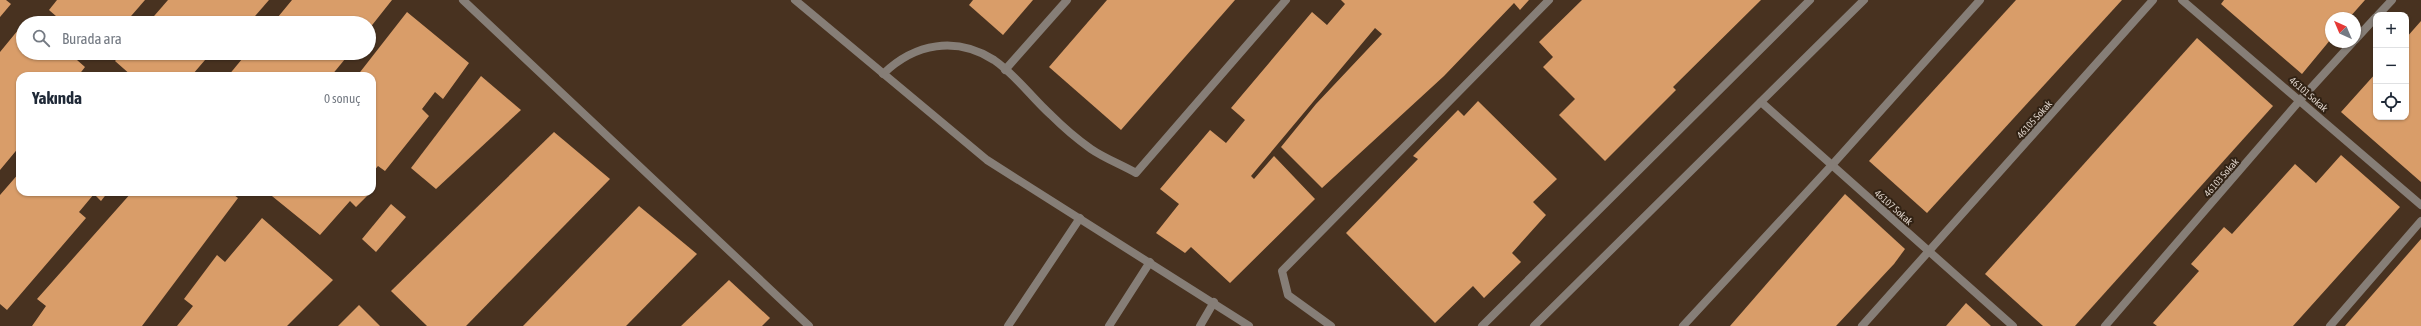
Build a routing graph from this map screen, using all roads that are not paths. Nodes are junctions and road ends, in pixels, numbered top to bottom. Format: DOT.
graph roads {
  1 [pos="463,0"];
  2 [pos="795,0"];
  3 [pos="1067,0"];
  4 [pos="1286,0"];
  5 [pos="1549,0"];
  6 [pos="1810,0"];
  7 [pos="1864,0"];
  8 [pos="1980,0"];
  9 [pos="2153,0"];
  10 [pos="2182,0"];
  11 [pos="2392,0"];
  12 [pos="2381,12"];
  13 [pos="2373,20"];
  14 [pos="2361,33"];
  15 [pos="2347,48"];
  16 [pos="1006,70"];
  17 [pos="883,74"];
  18 [pos="2300,99"];
  19 [pos="1761,102"];
  20 [pos="1832,165"];
  21 [pos="2421,205"];
  22 [pos="1080,218"];
  23 [pos="2421,221"];
  24 [pos="1930,252"];
  25 [pos="1150,262"];
  26 [pos="1214,302"];
  27 [pos="809,326"];
  28 [pos="1008,326"];
  29 [pos="1109,326"];
  30 [pos="1200,326"];
  31 [pos="1249,326"];
  32 [pos="1331,326"];
  33 [pos="1482,326"];
  34 [pos="1534,326"];
  35 [pos="1683,326"];
  36 [pos="1862,326"];
  37 [pos="2013,326"];
  38 [pos="2105,326"];
  39 [pos="2330,326"];
  1 -- 27 [label="street"];
  2 -- 17 [label="street"];
  3 -- 16 [label="street"];
  4 -- 16 [label="street"];
  5 -- 32 [label="street"];
  6 -- 33 [label="street"];
  7 -- 19 [label="street"];
  8 -- 20 [label="street"];
  9 -- 24 [label="street, 46105 Sokak"];
  10 -- 18 [label="street, 46101 Sokak"];
  11 -- 12 [label="street"];
  13 -- 14 [label="street, 46103 Sokak"];
  15 -- 18 [label="street, 46103 Sokak"];
  16 -- 17 [label="street"];
  17 -- 22 [label="street"];
  18 -- 21 [label="street, 46101 Sokak"];
  18 -- 38 [label="street, 46103 Sokak"];
  19 -- 20 [label="street, 46107 Sokak"];
  19 -- 34 [label="street"];
  20 -- 24 [label="street, 46107 Sokak"];
  20 -- 35 [label="street"];
  22 -- 25 [label="street"];
  22 -- 28 [label="street"];
  23 -- 39 [label="street"];
  24 -- 36 [label="street, 46105 Sokak"];
  24 -- 37 [label="street, 46107 Sokak"];
  25 -- 26 [label="street"];
  25 -- 29 [label="street"];
  26 -- 30 [label="street"];
  26 -- 31 [label="street"];
}
